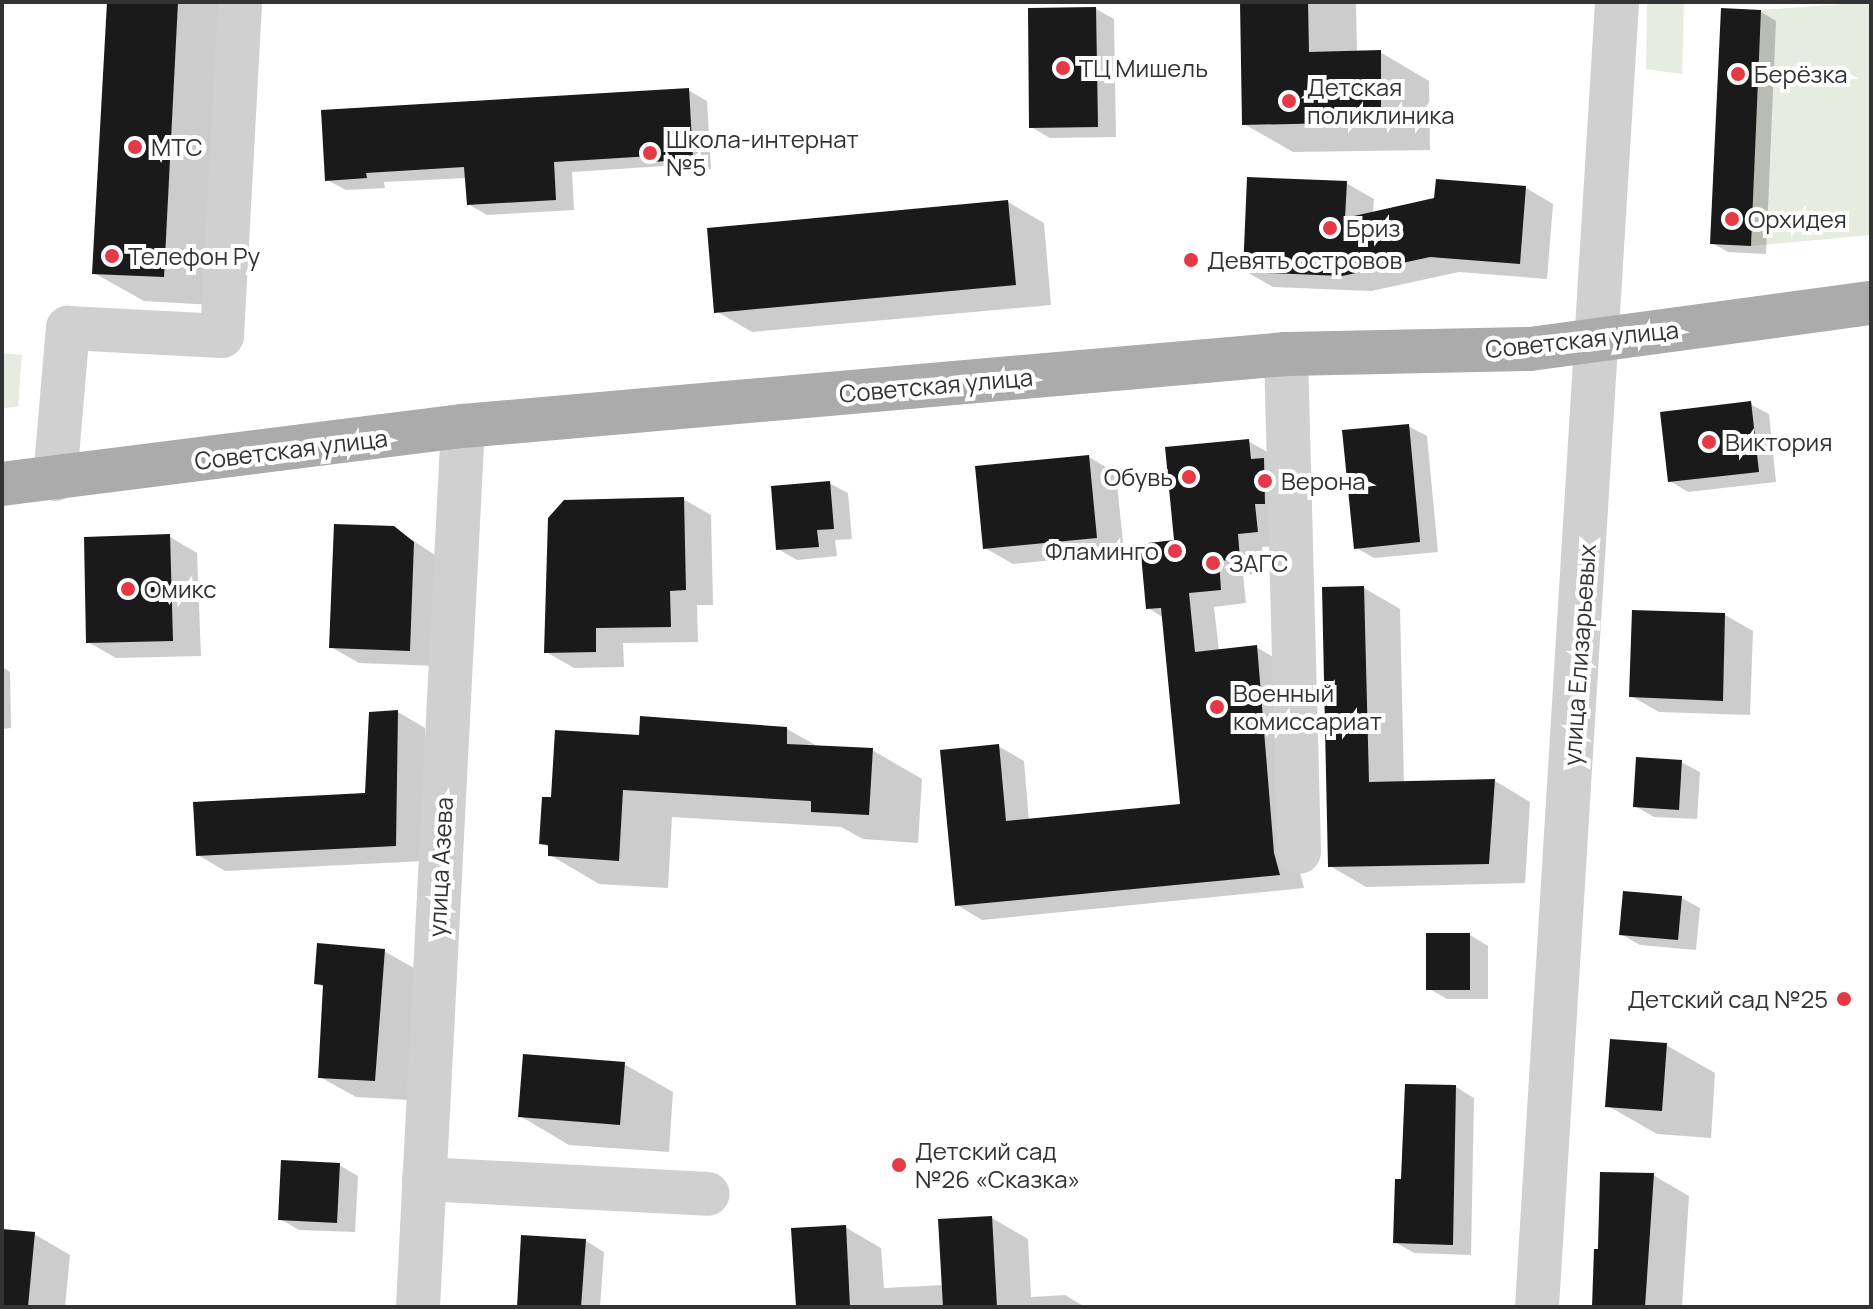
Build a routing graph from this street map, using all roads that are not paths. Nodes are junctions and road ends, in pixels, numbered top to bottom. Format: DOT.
graph roads {
  1 [pos="240,2"];
  2 [pos="1617,2"];
  3 [pos="1871,303"];
  4 [pos="1599,338"];
  5 [pos="1286,354"];
  6 [pos="463,426"];
  7 [pos="55,479"];
  8 [pos="2,484"];
  9 [pos="1299,852"];
  10 [pos="424,1179"];
  11 [pos="708,1194"];
  12 [pos="418,1307"];
  13 [pos="1537,1307"];
  1 -- 7 [label="street"];
  2 -- 4 [label="street, улица Елизарьевых"];
  3 -- 4 [label="main road, Советская улица"];
  4 -- 5 [label="main road, Советская улица"];
  4 -- 13 [label="street, улица Елизарьевых"];
  5 -- 6 [label="main road, Советская улица"];
  5 -- 9 [label="street"];
  6 -- 7 [label="main road, Советская улица"];
  6 -- 10 [label="street, улица Азева"];
  7 -- 8 [label="main road, Советская улица"];
  10 -- 11 [label="street"];
  10 -- 12 [label="street, улица Азева"];
}
